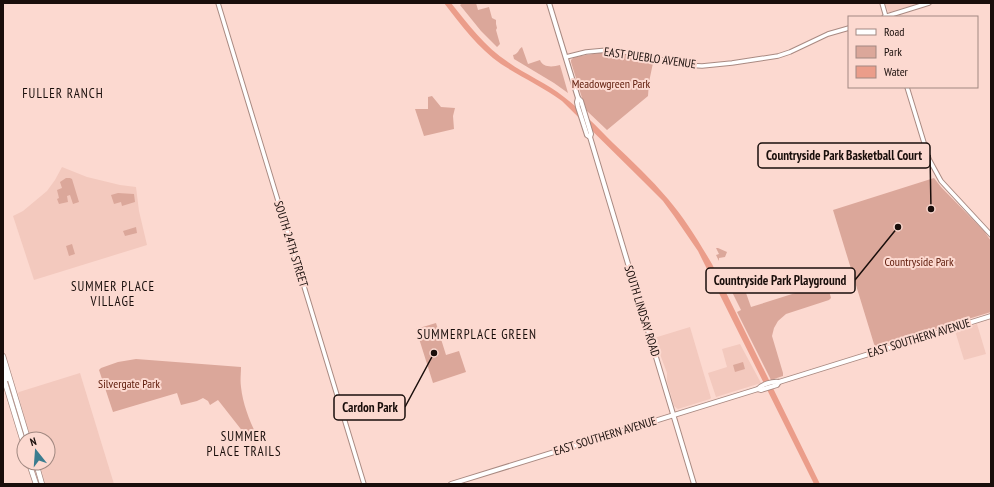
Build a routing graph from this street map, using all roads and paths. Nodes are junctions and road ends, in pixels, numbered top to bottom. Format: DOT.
graph roads {
  1 [pos="218,3"];
  2 [pos="549,3"];
  3 [pos="882,3"];
  4 [pos="929,3"];
  5 [pos="885,16"];
  6 [pos="888,16"];
  7 [pos="848,28"];
  8 [pos="566,57"];
  9 [pos="907,88"];
  10 [pos="578,98"];
  11 [pos="590,137"];
  12 [pos="991,235"];
  13 [pos="991,316"];
  14 [pos="3,356"];
  15 [pos="3,369"];
  16 [pos="3,376"];
  17 [pos="14,392"];
  18 [pos="674,415"];
  19 [pos="20,431"];
  20 [pos="26,431"];
  21 [pos="32,471"];
  22 [pos="38,471"];
  23 [pos="36,484"];
  24 [pos="42,484"];
  25 [pos="364,484"];
  26 [pos="451,484"];
  27 [pos="694,484"];
  1 -- 25 [label="street, SOUTH 24TH STREET"];
  2 -- 8 [label="main road, SOUTH LINDSAY ROAD"];
  3 -- 5 [label="street"];
  4 -- 6 [label="street"];
  7 -- 8 [label="street, EAST PUEBLO AVENUE"];
  8 -- 10 [label="main road, SOUTH LINDSAY ROAD"];
  9 -- 12 [label="street"];
  10 -- 11 [label="main road, SOUTH LINDSAY ROAD"];
  10 -- 11 [label="main road, SOUTH LINDSAY ROAD"];
  11 -- 18 [label="main road, SOUTH LINDSAY ROAD"];
  13 -- 18 [label="main road, EAST SOUTHERN AVENUE"];
  14 -- 17 [label="main road"];
  15 -- 17 [label="main road"];
  16 -- 19 [label="main road"];
  17 -- 20 [label="main road"];
  18 -- 26 [label="main road, EAST SOUTHERN AVENUE"];
  18 -- 27 [label="main road, SOUTH LINDSAY ROAD"];
  21 -- 23 [label="main road"];
  22 -- 24 [label="main road"];
}
